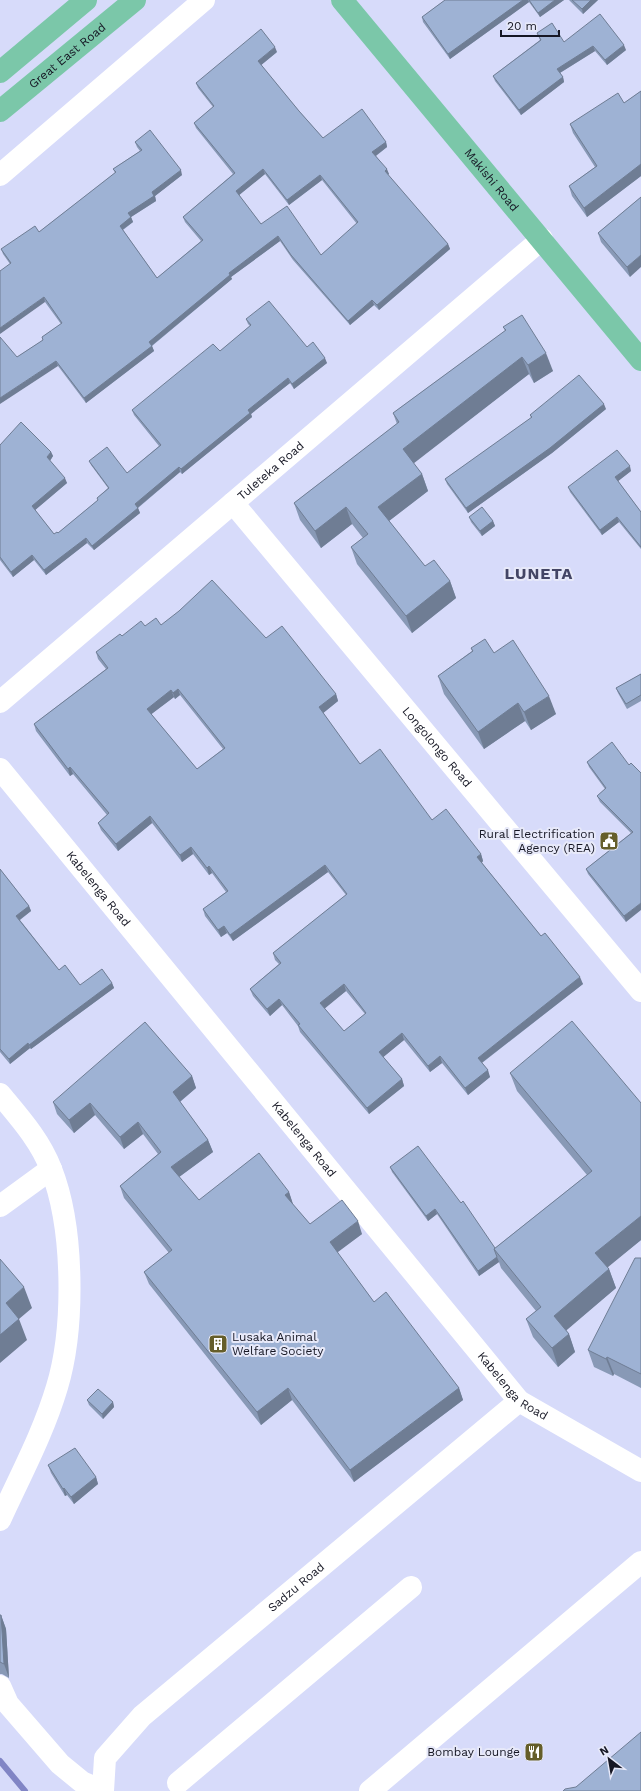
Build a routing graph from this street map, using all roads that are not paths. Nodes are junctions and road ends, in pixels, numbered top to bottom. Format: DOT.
graph roads {
  1 [pos="86,0"];
  2 [pos="135,0"];
  3 [pos="204,0"];
  4 [pos="342,0"];
  5 [pos="0,72"];
  6 [pos="0,111"];
  7 [pos="0,174"];
  8 [pos="542,239"];
  9 [pos="641,360"];
  10 [pos="233,503"];
  11 [pos="0,702"];
  12 [pos="0,769"];
  13 [pos="641,991"];
  14 [pos="0,1094"];
  15 [pos="51,1169"];
  16 [pos="0,1206"];
  17 [pos="519,1401"];
  18 [pos="641,1471"];
  19 [pos="0,1520"];
  20 [pos="641,1562"];
  21 [pos="411,1587"];
  22 [pos="0,1686"];
  23 [pos="105,1758"];
  24 [pos="70,1774"];
  25 [pos="178,1783"];
  26 [pos="103,1791"];
  27 [pos="370,1791"];
  1 -- 5 [label="main road"];
  2 -- 6 [label="main road, Great East Road"];
  3 -- 7 [label="street"];
  4 -- 8 [label="main road, Makishi Road"];
  8 -- 9 [label="main road, Makishi Road"];
  8 -- 10 [label="street, Tuleteka Road"];
  10 -- 11 [label="street, Tuleteka Road"];
  10 -- 13 [label="street, Longolongo Road"];
  12 -- 17 [label="street, Kabelenga Road"];
  14 -- 15 [label="street"];
  15 -- 16 [label="street"];
  15 -- 19 [label="street"];
  17 -- 18 [label="street, Kabelenga Road"];
  17 -- 23 [label="street, Sadzu Road"];
  20 -- 27 [label="street"];
  21 -- 25 [label="street"];
  22 -- 24 [label="street"];
  23 -- 24 [label="street"];
  23 -- 26 [label="street"];
  24 -- 26 [label="street"];
}
